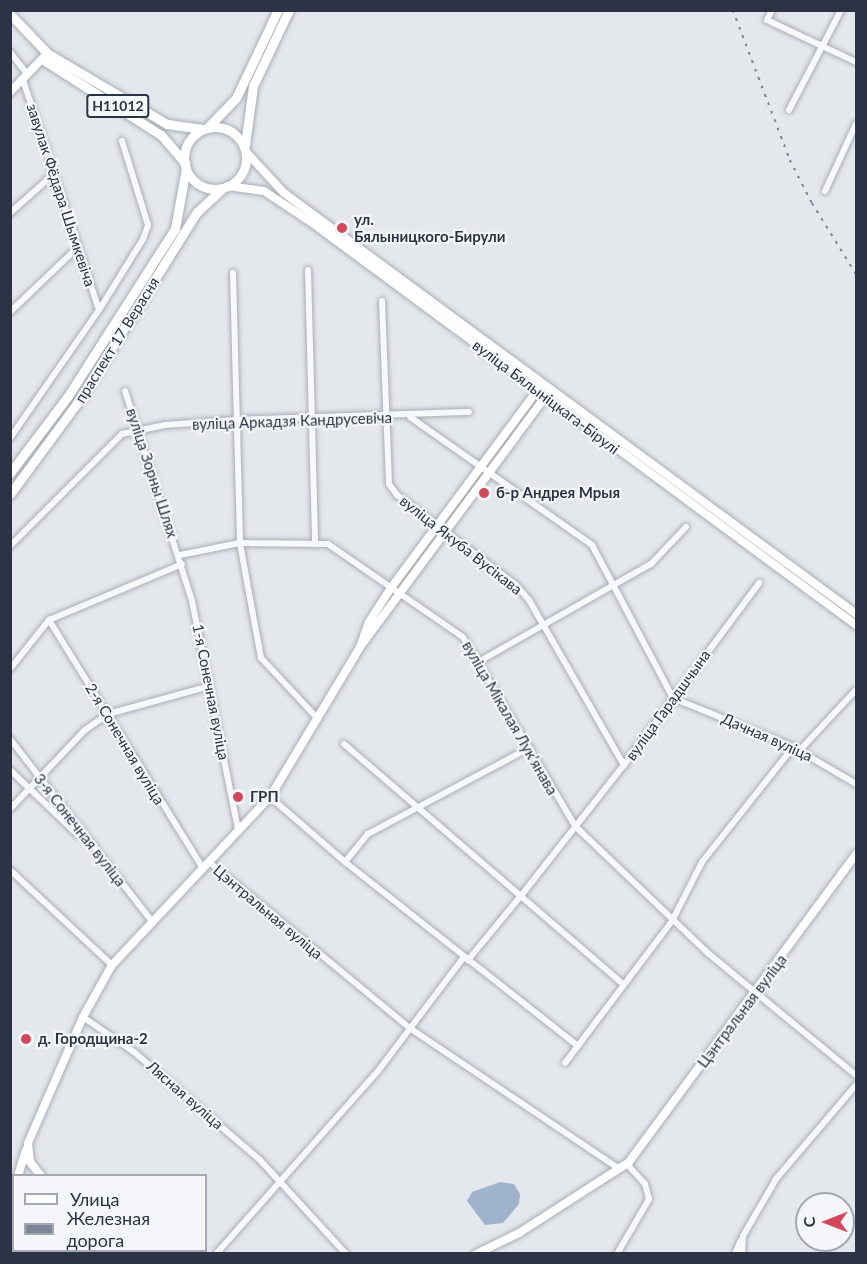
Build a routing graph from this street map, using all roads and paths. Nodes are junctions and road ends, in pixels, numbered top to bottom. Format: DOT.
graph roads {
  1 [pos="278,10"];
  2 [pos="288,10"];
  3 [pos="772,10"];
  4 [pos="841,10"];
  5 [pos="10,14"];
  6 [pos="821,45"];
  7 [pos="10,52"];
  8 [pos="44,56"];
  9 [pos="856,62"];
  10 [pos="26,77"];
  11 [pos="10,92"];
  12 [pos="789,110"];
  13 [pos="856,124"];
  14 [pos="205,129"];
  15 [pos="122,141"];
  16 [pos="245,150"];
  17 [pos="186,166"];
  18 [pos="54,174"];
  19 [pos="226,187"];
  20 [pos="825,191"];
  21 [pos="10,213"];
  22 [pos="79,246"];
  23 [pos="308,270"];
  24 [pos="233,273"];
  25 [pos="382,301"];
  26 [pos="99,310"];
  27 [pos="10,312"];
  28 [pos="539,387"];
  29 [pos="124,391"];
  30 [pos="548,393"];
  31 [pos="469,412"];
  32 [pos="410,417"];
  33 [pos="386,418"];
  34 [pos="312,419"];
  35 [pos="236,420"];
  36 [pos="140,430"];
  37 [pos="10,438"];
  38 [pos="484,470"];
  39 [pos="10,473"];
  40 [pos="10,494"];
  41 [pos="686,527"];
  42 [pos="441,530"];
  43 [pos="240,543"];
  44 [pos="315,543"];
  45 [pos="10,546"];
  46 [pos="180,555"];
  47 [pos="182,564"];
  48 [pos="759,583"];
  49 [pos="615,587"];
  50 [pos="395,591"];
  51 [pos="856,614"];
  52 [pos="49,620"];
  53 [pos="546,624"];
  54 [pos="856,625"];
  55 [pos="480,661"];
  56 [pos="10,669"];
  57 [pos="210,686"];
  58 [pos="856,690"];
  59 [pos="673,698"];
  60 [pos="108,714"];
  61 [pos="318,719"];
  62 [pos="10,739"];
  63 [pos="344,744"];
  64 [pos="793,747"];
  65 [pos="529,748"];
  66 [pos="801,750"];
  67 [pos="624,765"];
  68 [pos="10,770"];
  69 [pos="40,778"];
  70 [pos="856,784"];
  71 [pos="30,788"];
  72 [pos="270,797"];
  73 [pos="416,808"];
  74 [pos="10,809"];
  75 [pos="575,826"];
  76 [pos="238,830"];
  77 [pos="91,848"];
  78 [pos="856,857"];
  79 [pos="345,862"];
  80 [pos="206,865"];
  81 [pos="10,870"];
  82 [pos="520,897"];
  83 [pos="151,920"];
  84 [pos="672,921"];
  85 [pos="466,959"];
  86 [pos="112,965"];
  87 [pos="623,984"];
  88 [pos="757,991"];
  89 [pos="83,1017"];
  90 [pos="411,1029"];
  91 [pos="578,1046"];
  92 [pos="565,1063"];
  93 [pos="856,1075"];
  94 [pos="856,1085"];
  95 [pos="27,1146"];
  96 [pos="627,1164"];
  97 [pos="618,1168"];
  98 [pos="19,1174"];
  99 [pos="39,1174"];
  100 [pos="281,1180"];
  101 [pos="743,1236"];
  102 [pos="344,1251"];
  103 [pos="478,1253"];
  104 [pos="619,1253"];
  105 [pos="216,1254"];
  106 [pos="334,1254"];
  107 [pos="735,1254"];
  108 [pos="742,1254"];
  1 -- 14 [label="main road"];
  2 -- 16 [label="main road"];
  3 -- 6 [label="street"];
  4 -- 6 [label="street"];
  5 -- 8 [label="main road, Н11012"];
  6 -- 9 [label="street"];
  6 -- 12 [label="street"];
  7 -- 10 [label="street, завулак Фёдара Шымкевіча"];
  8 -- 10 [label="main road"];
  8 -- 14 [label="main road, Н11012"];
  8 -- 17 [label="main road, Н11012"];
  10 -- 11 [label="main road"];
  10 -- 18 [label="street, завулак Фёдара Шымкевіча"];
  13 -- 20 [label="street"];
  14 -- 16 [label="main road, Н11012"];
  14 -- 17 [label="main road"];
  15 -- 26 [label="street"];
  16 -- 19 [label="main road"];
  16 -- 28 [label="main road, вуліца Бялыніцкага-Бірулі / Н11012"];
  17 -- 19 [label="main road, Н11012"];
  17 -- 39 [label="main road, праспект 17 Верасня"];
  18 -- 21 [label="street"];
  18 -- 22 [label="street, завулак Фёдара Шымкевіча"];
  19 -- 28 [label="main road, вуліца Бялыніцкага-Бірулі / Н11012"];
  19 -- 40 [label="main road, праспект 17 Верасня"];
  22 -- 26 [label="street, завулак Фёдара Шымкевіча"];
  22 -- 27 [label="street"];
  23 -- 34 [label="street"];
  24 -- 35 [label="street"];
  25 -- 33 [label="street, вуліца Якуба Вусікава"];
  26 -- 37 [label="street"];
  28 -- 30 [label="main road, вуліца Бялыніцкага-Бірулі / Н11012"];
  28 -- 38 [label="main road"];
  29 -- 36 [label="street, вуліца Зорны Шлях"];
  30 -- 38 [label="main road"];
  30 -- 51 [label="main road, вуліца Бялыніцкага-Бірулі"];
  30 -- 54 [label="main road, вуліца Бялыніцкага-Бірулі"];
  31 -- 32 [label="street"];
  32 -- 33 [label="street, вуліца Аркадзя Кандрусевіча"];
  32 -- 38 [label="street, вуліца Аркадзя Кандрусевіча"];
  33 -- 34 [label="street, вуліца Аркадзя Кандрусевіча"];
  33 -- 42 [label="street, вуліца Якуба Вусікава"];
  34 -- 35 [label="street, вуліца Аркадзя Кандрусевіча"];
  34 -- 44 [label="street"];
  35 -- 36 [label="street, вуліца Аркадзя Кандрусевіча"];
  35 -- 43 [label="street"];
  36 -- 45 [label="street, вуліца Аркадзя Кандрусевіча"];
  36 -- 46 [label="street, вуліца Зорны Шлях"];
  38 -- 42 [label="main road"];
  38 -- 49 [label="street, вуліца Аркадзя Кандрусевіча"];
  41 -- 49 [label="street"];
  42 -- 50 [label="main road"];
  42 -- 53 [label="street, вуліца Якуба Вусікава"];
  43 -- 44 [label="street, вуліца Мікалая Лукʼянава"];
  43 -- 46 [label="street, вуліца Мікалая Лукʼянава"];
  43 -- 61 [label="street"];
  44 -- 50 [label="street, вуліца Мікалая Лукʼянава"];
  46 -- 47 [label="street, 1-я Сонечная вуліца"];
  47 -- 52 [label="street"];
  47 -- 57 [label="street, 1-я Сонечная вуліца"];
  48 -- 59 [label="street, вуліца Гарадшчына"];
  49 -- 53 [label="street"];
  49 -- 59 [label="street, вуліца Аркадзя Кандрусевіча"];
  50 -- 55 [label="street, вуліца Мікалая Лукʼянава"];
  50 -- 61 [label="main road"];
  52 -- 56 [label="street"];
  52 -- 60 [label="street, 2-я Сонечная вуліца"];
  53 -- 55 [label="street"];
  53 -- 67 [label="street, вуліца Якуба Вусікава"];
  55 -- 65 [label="street, вуліца Мікалая Лукʼянава"];
  57 -- 60 [label="street"];
  57 -- 76 [label="street, 1-я Сонечная вуліца"];
  58 -- 66 [label="street"];
  59 -- 64 [label="street, Дачная вуліца"];
  59 -- 67 [label="street, вуліца Гарадшчына"];
  60 -- 69 [label="street"];
  60 -- 80 [label="street, 2-я Сонечная вуліца"];
  61 -- 72 [label="main road"];
  62 -- 69 [label="street, 3-я Сонечная вуліца"];
  63 -- 73 [label="street"];
  64 -- 66 [label="street, Дачная вуліца"];
  64 -- 84 [label="street"];
  65 -- 73 [label="street"];
  65 -- 75 [label="street, вуліца Мікалая Лукʼянава"];
  66 -- 70 [label="street, Дачная вуліца"];
  67 -- 75 [label="street, вуліца Гарадшчына"];
  68 -- 71 [label="street"];
  69 -- 71 [label="street"];
  69 -- 77 [label="street, 3-я Сонечная вуліца"];
  71 -- 74 [label="street"];
  71 -- 77 [label="street"];
  72 -- 76 [label="main road"];
  72 -- 79 [label="street"];
  73 -- 79 [label="street"];
  73 -- 82 [label="street"];
  75 -- 82 [label="street"];
  75 -- 84 [label="street, вуліца Мікалая Лукʼянава"];
  76 -- 80 [label="main road"];
  77 -- 83 [label="street, 3-я Сонечная вуліца"];
  78 -- 88 [label="main road, Цэнтральная вуліца"];
  79 -- 85 [label="street"];
  80 -- 83 [label="main road"];
  80 -- 90 [label="street, Цэнтральная вуліца"];
  81 -- 86 [label="street"];
  82 -- 85 [label="street"];
  82 -- 87 [label="street"];
  83 -- 86 [label="main road"];
  84 -- 87 [label="street"];
  84 -- 88 [label="street, вуліца Мікалая Лукʼянава"];
  85 -- 90 [label="street"];
  85 -- 91 [label="street"];
  86 -- 89 [label="main road"];
  87 -- 91 [label="street"];
  88 -- 93 [label="street, вуліца Мікалая Лукʼянава"];
  88 -- 96 [label="main road, Цэнтральная вуліца"];
  89 -- 95 [label="main road"];
  89 -- 100 [label="street, Лясная вуліца"];
  90 -- 97 [label="street, Цэнтральная вуліца"];
  90 -- 100 [label="street"];
  91 -- 92 [label="street"];
  94 -- 101 [label="street"];
  95 -- 98 [label="main road"];
  95 -- 99 [label="main road"];
  96 -- 97 [label="main road, Цэнтральная вуліца"];
  96 -- 104 [label="street"];
  97 -- 103 [label="main road"];
  100 -- 102 [label="street, Лясная вуліца"];
  100 -- 105 [label="street"];
  101 -- 107 [label="street"];
  101 -- 108 [label="street"];
  102 -- 106 [label="street"];
}
